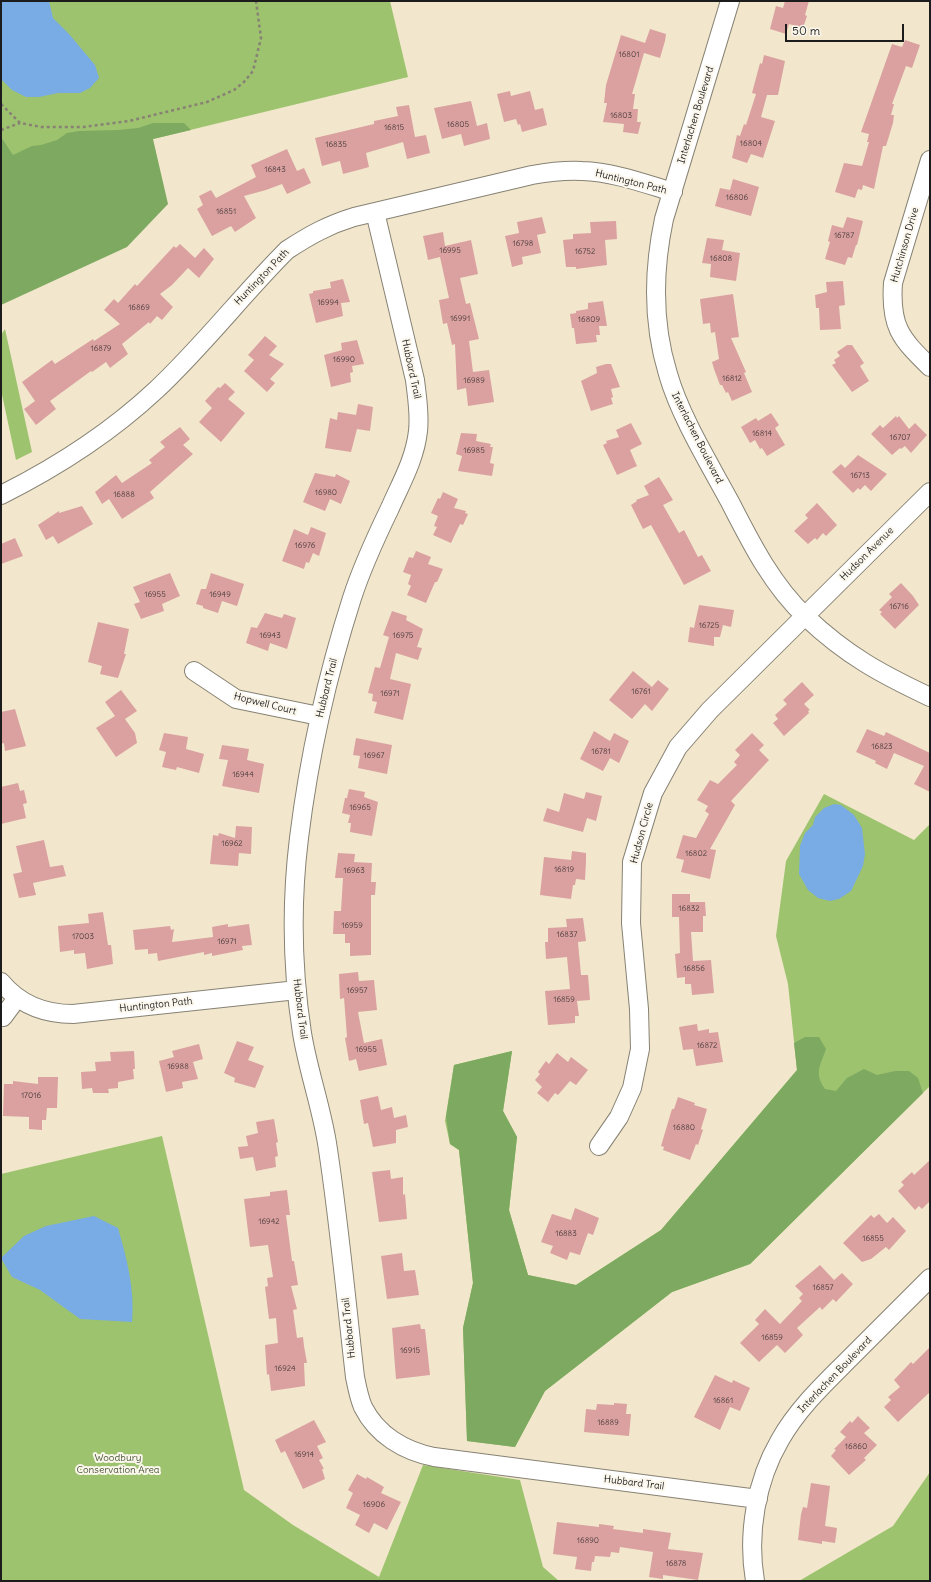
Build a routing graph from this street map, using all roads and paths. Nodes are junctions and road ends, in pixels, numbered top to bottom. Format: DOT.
graph roads {
  1 [pos="256,1"];
  2 [pos="730,1"];
  3 [pos="1,104"];
  4 [pos="20,123"];
  5 [pos="1,130"];
  6 [pos="930,160"];
  7 [pos="673,192"];
  8 [pos="375,212"];
  9 [pos="930,368"];
  10 [pos="930,492"];
  11 [pos="1,495"];
  12 [pos="805,616"];
  13 [pos="194,671"];
  14 [pos="930,697"];
  15 [pos="320,716"];
  16 [pos="1,982"];
  17 [pos="297,990"];
  18 [pos="17,998"];
  19 [pos="3,1017"];
  20 [pos="599,1146"];
  21 [pos="930,1278"];
  22 [pos="758,1500"];
  23 [pos="755,1581"];
  1 -- 4 [label="path"];
  2 -- 7 [label="street, Interlachen Boulevard"];
  3 -- 4 [label="path"];
  4 -- 5 [label="path"];
  6 -- 9 [label="street, Hutchinson Drive"];
  7 -- 8 [label="street, Huntington Path"];
  7 -- 12 [label="street, Interlachen Boulevard"];
  8 -- 11 [label="street, Huntington Path"];
  8 -- 15 [label="street, Hubbard Trail"];
  10 -- 12 [label="street, Hudson Avenue"];
  12 -- 14 [label="street, Interlachen Boulevard"];
  12 -- 20 [label="street, Hudson Circle"];
  13 -- 15 [label="street, Hopwell Court"];
  15 -- 17 [label="street, Hubbard Trail"];
  16 -- 18 [label="street, Huntington Path"];
  17 -- 18 [label="street, Huntington Path"];
  17 -- 22 [label="street, Hubbard Trail"];
  18 -- 19 [label="street"];
  21 -- 22 [label="street, Interlachen Boulevard"];
  22 -- 23 [label="street, Interlachen Boulevard"];
}
